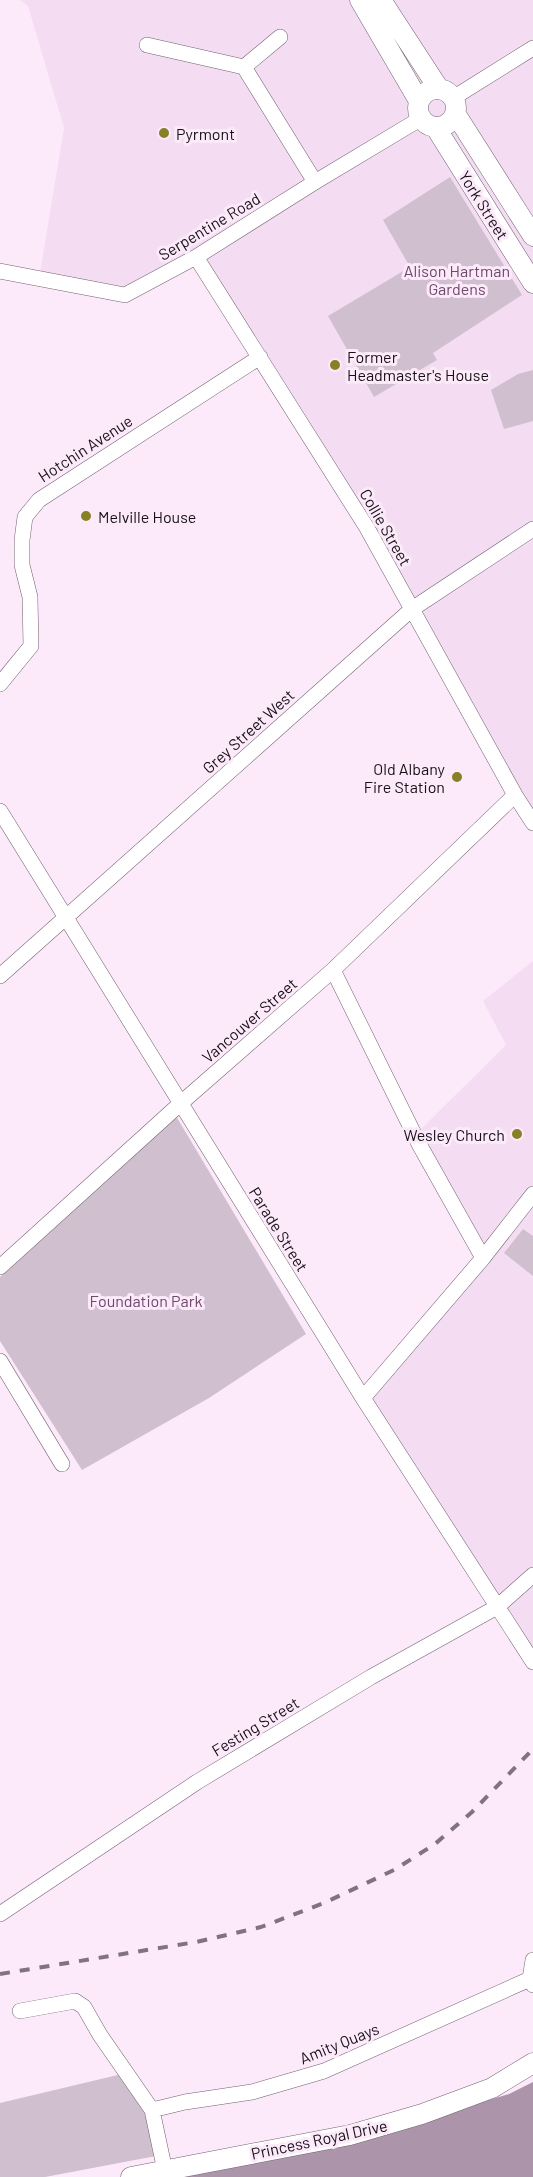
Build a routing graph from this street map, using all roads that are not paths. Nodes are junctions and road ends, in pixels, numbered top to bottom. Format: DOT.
graph roads {
  1 [pos="360,0"];
  2 [pos="381,0"];
  3 [pos="280,36"];
  4 [pos="147,45"];
  5 [pos="533,48"];
  6 [pos="244,67"];
  7 [pos="449,100"];
  8 [pos="425,116"];
  9 [pos="315,182"];
  10 [pos="533,236"];
  11 [pos="196,257"];
  12 [pos="0,271"];
  13 [pos="533,283"];
  14 [pos="260,357"];
  15 [pos="533,529"];
  16 [pos="412,609"];
  17 [pos="0,684"];
  18 [pos="515,795"];
  19 [pos="0,811"];
  20 [pos="533,823"];
  21 [pos="65,917"];
  22 [pos="333,970"];
  23 [pos="0,976"];
  24 [pos="180,1103"];
  25 [pos="533,1194"];
  26 [pos="483,1258"];
  27 [pos="0,1267"];
  28 [pos="0,1361"];
  29 [pos="363,1398"];
  30 [pos="62,1464"];
  31 [pos="533,1575"];
  32 [pos="497,1607"];
  33 [pos="533,1662"];
  34 [pos="2,1910"];
  35 [pos="533,1960"];
  36 [pos="532,1982"];
  37 [pos="20,2011"];
  38 [pos="533,2063"];
  39 [pos="152,2110"];
  40 [pos="165,2170"];
  41 [pos="130,2177"];
  1 -- 8 [label="main road, York Street"];
  2 -- 7 [label="main road, York Street"];
  3 -- 6 [label="street"];
  4 -- 6 [label="street"];
  5 -- 7 [label="street"];
  6 -- 9 [label="street"];
  7 -- 8 [label="main road"];
  7 -- 8 [label="main road"];
  7 -- 10 [label="main road, York Street"];
  8 -- 9 [label="street, Serpentine Road"];
  8 -- 13 [label="main road, York Street"];
  9 -- 11 [label="street, Serpentine Road"];
  11 -- 12 [label="street, Serpentine Road"];
  11 -- 14 [label="street, Collie Street"];
  14 -- 16 [label="street, Collie Street"];
  14 -- 17 [label="street, Hotchin Avenue"];
  15 -- 16 [label="street, Grey Street West"];
  16 -- 18 [label="street, Collie Street"];
  16 -- 21 [label="street, Grey Street West"];
  18 -- 20 [label="street, Collie Street"];
  18 -- 22 [label="street, Vancouver Street"];
  19 -- 21 [label="street, Parade Street"];
  21 -- 23 [label="street, Grey Street West"];
  21 -- 24 [label="street, Parade Street"];
  22 -- 24 [label="street, Vancouver Street"];
  22 -- 26 [label="street"];
  24 -- 27 [label="street, Vancouver Street"];
  24 -- 29 [label="street, Parade Street"];
  25 -- 26 [label="street"];
  26 -- 29 [label="street"];
  28 -- 30 [label="street"];
  29 -- 32 [label="street, Parade Street"];
  31 -- 32 [label="street, Festing Street"];
  32 -- 33 [label="street, Parade Street"];
  32 -- 34 [label="street, Festing Street"];
  35 -- 36 [label="street, Amity Quays"];
  36 -- 39 [label="street, Amity Quays"];
  37 -- 39 [label="street"];
  38 -- 40 [label="main road, Princess Royal Drive"];
  39 -- 40 [label="street"];
  40 -- 41 [label="main road, Princess Royal Drive"];
}
